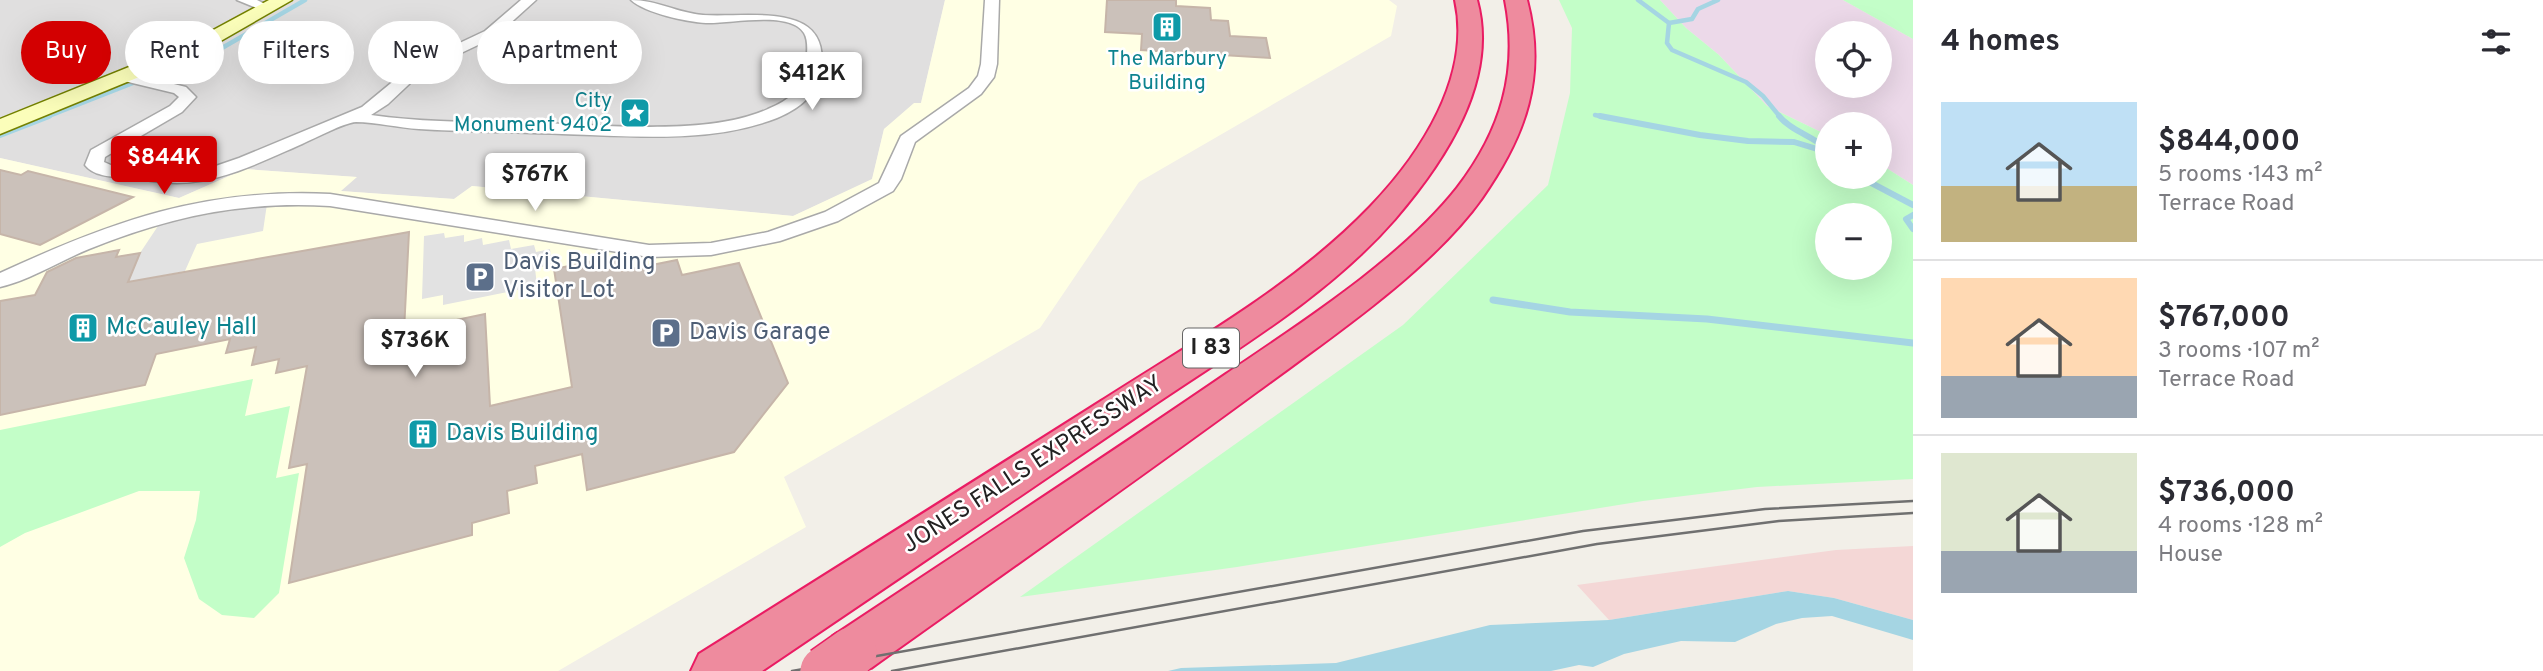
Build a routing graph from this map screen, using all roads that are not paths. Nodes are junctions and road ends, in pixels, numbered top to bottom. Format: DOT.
graph roads {
  1 [pos="244,0"];
  2 [pos="529,0"];
  3 [pos="638,0"];
  4 [pos="992,0"];
  5 [pos="1466,0"];
  6 [pos="1516,0"];
  7 [pos="275,4"];
  8 [pos="224,32"];
  9 [pos="125,77"];
  10 [pos="155,84"];
  11 [pos="354,117"];
  12 [pos="0,127"];
  13 [pos="0,281"];
  14 [pos="718,671"];
  15 [pos="825,671"];
  1 -- 7 [label="street"];
  2 -- 11 [label="street"];
  3 -- 11 [label="street"];
  4 -- 13 [label="street"];
  5 -- 14 [label="highway, JONES FALLS EXPRESSWAY / I 83"];
  6 -- 15 [label="highway, JONES FALLS EXPRESSWAY / I 83, bridge"];
  7 -- 8 [label="main road"];
  9 -- 12 [label="main road"];
  10 -- 11 [label="street"];
}
